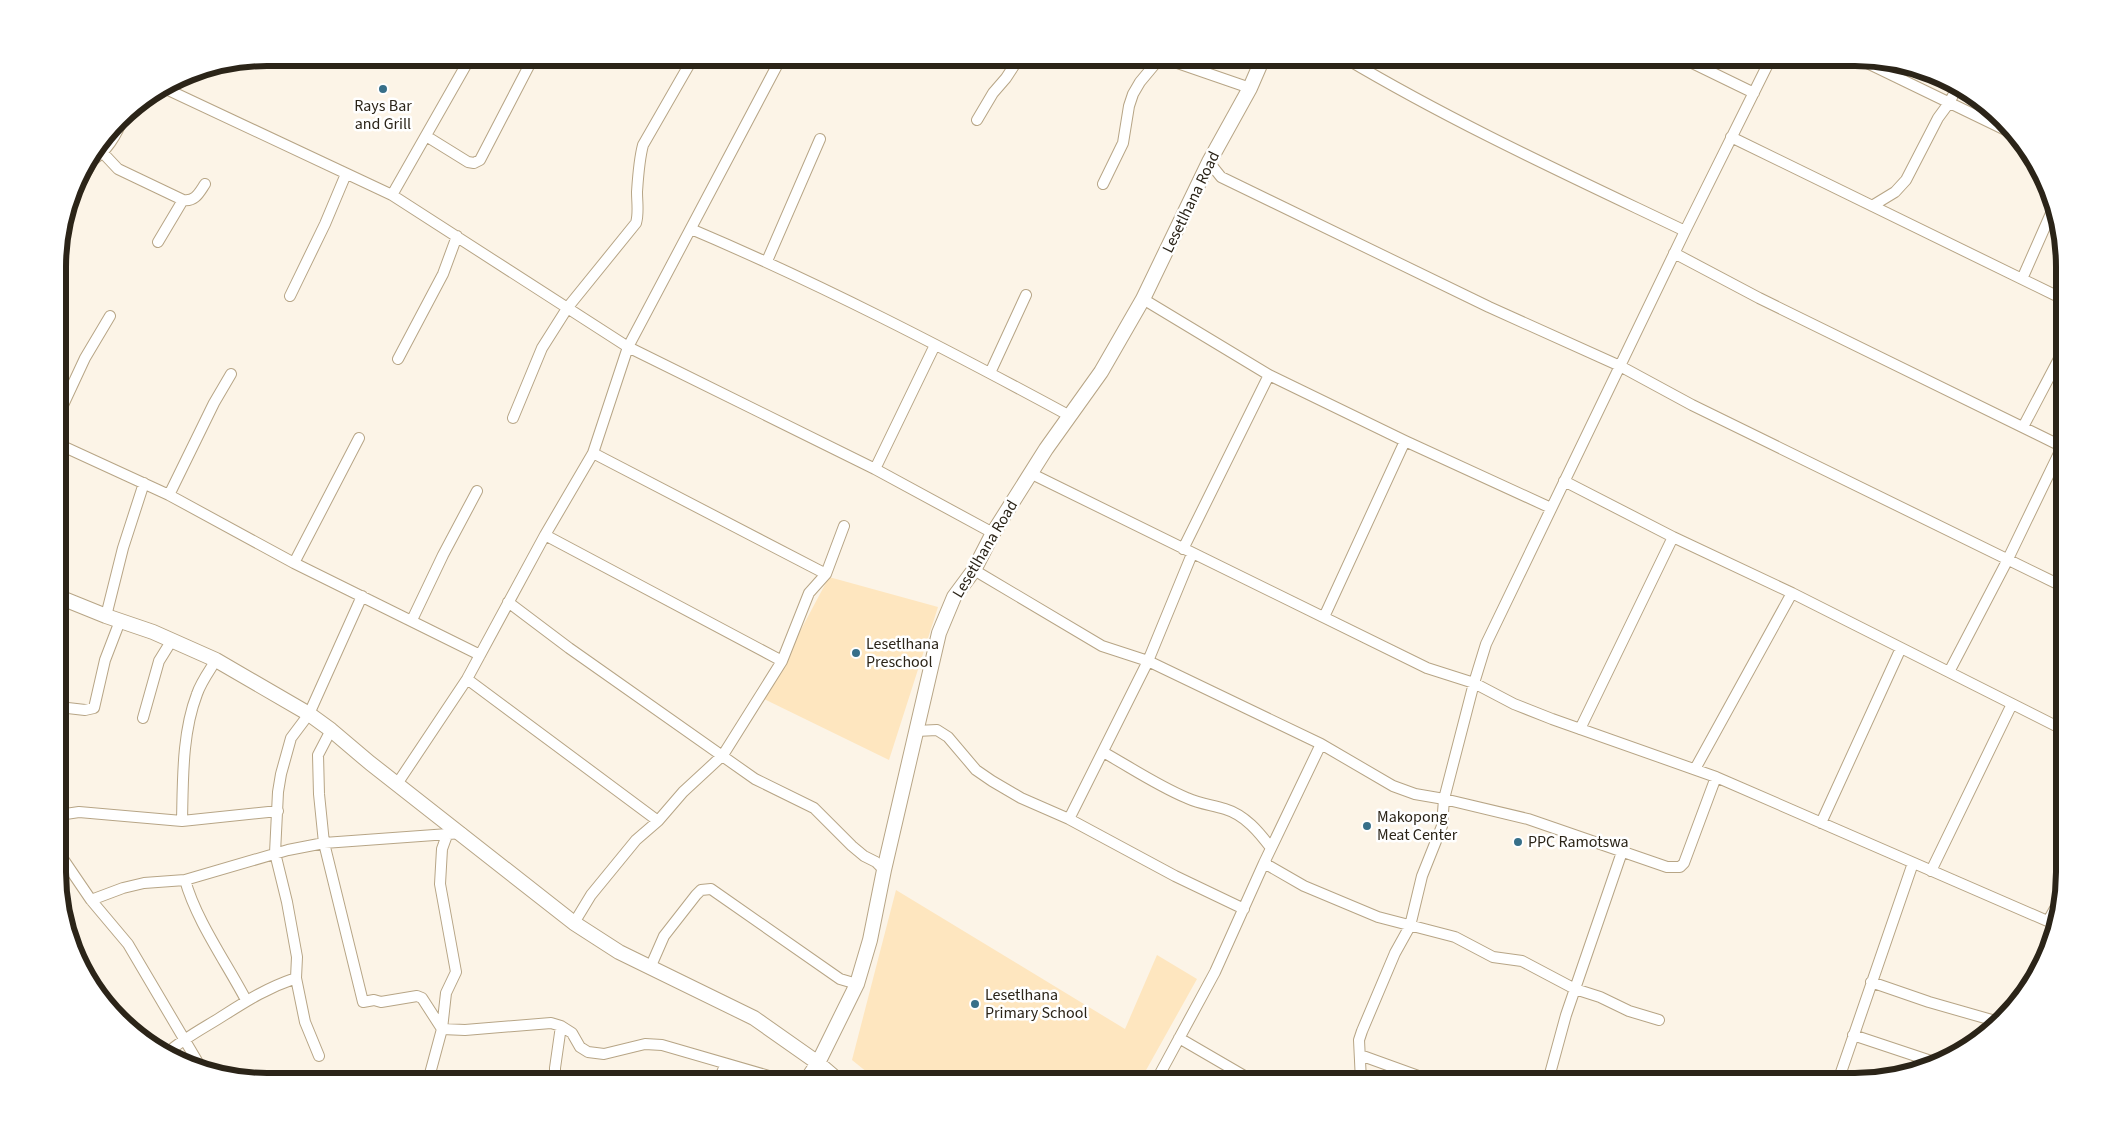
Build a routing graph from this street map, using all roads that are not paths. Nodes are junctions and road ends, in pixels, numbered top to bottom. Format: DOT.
graph roads {
  1 [pos="462,66"];
  2 [pos="529,66"];
  3 [pos="688,66"];
  4 [pos="777,66"];
  5 [pos="1014,66"];
  6 [pos="1155,66"];
  7 [pos="1185,66"];
  8 [pos="1260,66"];
  9 [pos="1359,66"];
  10 [pos="1698,66"];
  11 [pos="1767,66"];
  12 [pos="1879,68"];
  13 [pos="1250,88"];
  14 [pos="171,91"];
  15 [pos="1754,93"];
  16 [pos="1954,93"];
  17 [pos="1949,103"];
  18 [pos="977,120"];
  19 [pos="1998,127"];
  20 [pos="426,136"];
  21 [pos="1731,137"];
  22 [pos="820,138"];
  23 [pos="102,152"];
  24 [pos="1209,162"];
  25 [pos="346,174"];
  26 [pos="205,184"];
  27 [pos="1103,184"];
  28 [pos="392,195"];
  29 [pos="183,200"];
  30 [pos="1872,206"];
  31 [pos="2049,217"];
  32 [pos="691,229"];
  33 [pos="1684,231"];
  34 [pos="457,236"];
  35 [pos="158,242"];
  36 [pos="1674,253"];
  37 [pos="767,261"];
  38 [pos="2022,279"];
  39 [pos="1026,295"];
  40 [pos="290,296"];
  41 [pos="2056,296"];
  42 [pos="1143,299"];
  43 [pos="568,307"];
  44 [pos="110,316"];
  45 [pos="935,345"];
  46 [pos="628,347"];
  47 [pos="398,359"];
  48 [pos="2056,364"];
  49 [pos="1620,366"];
  50 [pos="990,373"];
  51 [pos="231,374"];
  52 [pos="1269,375"];
  53 [pos="66,399"];
  54 [pos="1070,416"];
  55 [pos="513,418"];
  56 [pos="2023,427"];
  57 [pos="359,438"];
  58 [pos="1405,441"];
  59 [pos="2056,444"];
  60 [pos="66,448"];
  61 [pos="593,453"];
  62 [pos="2056,461"];
  63 [pos="874,469"];
  64 [pos="1032,474"];
  65 [pos="1564,481"];
  66 [pos="144,483"];
  67 [pos="477,491"];
  68 [pos="169,495"];
  69 [pos="1551,508"];
  70 [pos="844,526"];
  71 [pos="993,533"];
  72 [pos="544,535"];
  73 [pos="1673,538"];
  74 [pos="1188,552"];
  75 [pos="2007,560"];
  76 [pos="294,563"];
  77 [pos="974,570"];
  78 [pos="826,574"];
  79 [pos="2056,583"];
  80 [pos="1792,593"];
  81 [pos="362,596"];
  82 [pos="66,600"];
  83 [pos="508,602"];
  84 [pos="106,616"];
  85 [pos="1324,617"];
  86 [pos="412,620"];
  87 [pos="120,621"];
  88 [pos="172,640"];
  89 [pos="1901,648"];
  90 [pos="480,655"];
  91 [pos="216,660"];
  92 [pos="782,661"];
  93 [pos="1148,661"];
  94 [pos="1949,672"];
  95 [pos="467,678"];
  96 [pos="1474,683"];
  97 [pos="2012,704"];
  98 [pos="66,709"];
  99 [pos="309,714"];
  100 [pos="143,718"];
  101 [pos="2056,726"];
  102 [pos="1580,729"];
  103 [pos="331,730"];
  104 [pos="916,730"];
  105 [pos="1321,744"];
  106 [pos="1102,752"];
  107 [pos="724,755"];
  108 [pos="1695,769"];
  109 [pos="1716,777"];
  110 [pos="398,784"];
  111 [pos="1444,799"];
  112 [pos="278,811"];
  113 [pos="66,813"];
  114 [pos="1069,819"];
  115 [pos="182,821"];
  116 [pos="658,821"];
  117 [pos="1821,822"];
  118 [pos="462,834"];
  119 [pos="447,835"];
  120 [pos="324,843"];
  121 [pos="1271,848"];
  122 [pos="1622,852"];
  123 [pos="275,853"];
  124 [pos="66,863"];
  125 [pos="1264,863"];
  126 [pos="1913,863"];
  127 [pos="884,870"];
  128 [pos="1932,871"];
  129 [pos="185,880"];
  130 [pos="91,900"];
  131 [pos="1244,909"];
  132 [pos="2050,922"];
  133 [pos="574,923"];
  134 [pos="1410,926"];
  135 [pos="650,968"];
  136 [pos="296,978"];
  137 [pos="1871,982"];
  138 [pos="857,984"];
  139 [pos="1576,989"];
  140 [pos="246,1000"];
  141 [pos="1659,1020"];
  142 [pos="1991,1020"];
  143 [pos="561,1026"];
  144 [pos="442,1029"];
  145 [pos="1853,1035"];
  146 [pos="184,1038"];
  147 [pos="1179,1038"];
  148 [pos="172,1049"];
  149 [pos="1360,1054"];
  150 [pos="319,1056"];
  151 [pos="196,1059"];
  152 [pos="1926,1059"];
  153 [pos="818,1063"];
  154 [pos="726,1064"];
  155 [pos="430,1073"];
  156 [pos="555,1073"];
  157 [pos="722,1073"];
  158 [pos="758,1073"];
  159 [pos="811,1073"];
  160 [pos="830,1073"];
  161 [pos="1160,1073"];
  162 [pos="1239,1073"];
  163 [pos="1361,1073"];
  164 [pos="1411,1073"];
  165 [pos="1550,1073"];
  166 [pos="1841,1073"];
  1 -- 20 [label="street"];
  2 -- 20 [label="street"];
  3 -- 43 [label="street"];
  4 -- 32 [label="street"];
  5 -- 18 [label="street"];
  6 -- 27 [label="street"];
  7 -- 13 [label="street"];
  8 -- 13 [label="street, Lesetlhana Road"];
  9 -- 33 [label="street"];
  10 -- 15 [label="street"];
  11 -- 15 [label="street"];
  12 -- 17 [label="street"];
  13 -- 24 [label="street, Lesetlhana Road"];
  14 -- 25 [label="street"];
  15 -- 21 [label="street"];
  16 -- 17 [label="street"];
  17 -- 19 [label="street"];
  17 -- 30 [label="street"];
  20 -- 28 [label="street"];
  21 -- 30 [label="street"];
  21 -- 33 [label="street"];
  22 -- 37 [label="street"];
  23 -- 29 [label="street"];
  24 -- 42 [label="street, Lesetlhana Road"];
  24 -- 49 [label="street"];
  25 -- 28 [label="street"];
  25 -- 40 [label="street"];
  26 -- 29 [label="street"];
  28 -- 34 [label="street"];
  29 -- 35 [label="street"];
  30 -- 38 [label="street"];
  31 -- 38 [label="street"];
  32 -- 37 [label="street"];
  32 -- 46 [label="street"];
  33 -- 36 [label="street"];
  34 -- 43 [label="street"];
  34 -- 47 [label="street"];
  36 -- 49 [label="street"];
  36 -- 56 [label="street"];
  37 -- 45 [label="street"];
  38 -- 41 [label="street"];
  39 -- 50 [label="street"];
  42 -- 52 [label="street"];
  42 -- 54 [label="street, Lesetlhana Road"];
  43 -- 46 [label="street"];
  43 -- 55 [label="street"];
  44 -- 53 [label="street"];
  45 -- 50 [label="street"];
  45 -- 63 [label="street"];
  46 -- 61 [label="street"];
  46 -- 63 [label="street"];
  48 -- 56 [label="street"];
  49 -- 65 [label="street"];
  49 -- 75 [label="street"];
  50 -- 54 [label="street"];
  51 -- 68 [label="street"];
  52 -- 58 [label="street"];
  52 -- 74 [label="street"];
  54 -- 64 [label="street, Lesetlhana Road"];
  56 -- 59 [label="street"];
  57 -- 76 [label="street"];
  58 -- 69 [label="street"];
  58 -- 85 [label="street"];
  60 -- 66 [label="street"];
  61 -- 72 [label="street"];
  61 -- 78 [label="street"];
  62 -- 75 [label="street"];
  63 -- 71 [label="street"];
  64 -- 71 [label="street, Lesetlhana Road"];
  64 -- 74 [label="street"];
  65 -- 69 [label="street"];
  65 -- 73 [label="street"];
  66 -- 68 [label="street"];
  66 -- 84 [label="street"];
  67 -- 86 [label="street"];
  68 -- 76 [label="street"];
  69 -- 96 [label="street"];
  70 -- 78 [label="street"];
  71 -- 77 [label="street, Lesetlhana Road"];
  72 -- 83 [label="street"];
  72 -- 92 [label="street"];
  73 -- 80 [label="street"];
  73 -- 102 [label="street"];
  74 -- 85 [label="street"];
  74 -- 93 [label="street"];
  75 -- 79 [label="street"];
  75 -- 94 [label="street"];
  76 -- 81 [label="street"];
  77 -- 93 [label="street"];
  77 -- 104 [label="street, Lesetlhana Road"];
  78 -- 92 [label="street"];
  80 -- 89 [label="street"];
  80 -- 108 [label="street"];
  81 -- 86 [label="street"];
  81 -- 99 [label="street"];
  82 -- 84 [label="street"];
  83 -- 90 [label="street"];
  83 -- 107 [label="street"];
  84 -- 87 [label="street"];
  85 -- 96 [label="street"];
  86 -- 90 [label="street"];
  87 -- 88 [label="street"];
  87 -- 98 [label="street"];
  88 -- 91 [label="street"];
  88 -- 100 [label="street"];
  89 -- 94 [label="street"];
  89 -- 117 [label="street"];
  90 -- 95 [label="street"];
  91 -- 99 [label="street"];
  91 -- 115 [label="street"];
  92 -- 107 [label="street"];
  93 -- 105 [label="street"];
  93 -- 106 [label="street"];
  94 -- 97 [label="street"];
  95 -- 110 [label="street"];
  95 -- 116 [label="street"];
  96 -- 102 [label="street"];
  96 -- 111 [label="street"];
  97 -- 101 [label="street"];
  97 -- 128 [label="street"];
  99 -- 103 [label="street"];
  99 -- 112 [label="street"];
  102 -- 108 [label="street"];
  103 -- 110 [label="street"];
  103 -- 120 [label="street"];
  104 -- 114 [label="street"];
  104 -- 127 [label="street, Lesetlhana Road"];
  105 -- 111 [label="street"];
  105 -- 121 [label="street"];
  106 -- 114 [label="street"];
  106 -- 121 [label="street"];
  107 -- 116 [label="street"];
  107 -- 127 [label="street"];
  108 -- 109 [label="street"];
  109 -- 117 [label="street"];
  109 -- 122 [label="street"];
  110 -- 118 [label="street"];
  111 -- 122 [label="street"];
  111 -- 134 [label="street"];
  112 -- 115 [label="street"];
  112 -- 123 [label="street"];
  113 -- 115 [label="street"];
  114 -- 131 [label="street"];
  116 -- 133 [label="street"];
  117 -- 126 [label="street"];
  118 -- 119 [label="street"];
  118 -- 133 [label="street"];
  119 -- 120 [label="street"];
  119 -- 144 [label="street"];
  120 -- 123 [label="street"];
  120 -- 144 [label="street"];
  121 -- 125 [label="street"];
  122 -- 139 [label="street"];
  123 -- 129 [label="street"];
  123 -- 136 [label="street"];
  124 -- 130 [label="street"];
  125 -- 131 [label="street"];
  125 -- 134 [label="street"];
  126 -- 128 [label="street"];
  126 -- 137 [label="street"];
  127 -- 138 [label="street, Lesetlhana Road"];
  128 -- 132 [label="street"];
  129 -- 130 [label="street"];
  129 -- 140 [label="street"];
  130 -- 146 [label="street"];
  131 -- 147 [label="street"];
  133 -- 135 [label="street"];
  134 -- 139 [label="street"];
  134 -- 149 [label="street"];
  135 -- 138 [label="street"];
  135 -- 153 [label="street"];
  136 -- 140 [label="street"];
  136 -- 150 [label="street"];
  137 -- 142 [label="street"];
  137 -- 145 [label="street"];
  138 -- 153 [label="street, Lesetlhana Road"];
  139 -- 141 [label="street"];
  139 -- 165 [label="street"];
  140 -- 146 [label="street"];
  143 -- 144 [label="street"];
  143 -- 154 [label="street"];
  143 -- 156 [label="street"];
  144 -- 155 [label="street"];
  145 -- 152 [label="street"];
  145 -- 166 [label="street"];
  146 -- 148 [label="street"];
  146 -- 151 [label="street"];
  147 -- 161 [label="street"];
  147 -- 162 [label="street"];
  149 -- 163 [label="street"];
  149 -- 164 [label="street"];
  153 -- 159 [label="street, Lesetlhana Road"];
  153 -- 160 [label="street"];
  154 -- 157 [label="street"];
  154 -- 158 [label="street"];
}
